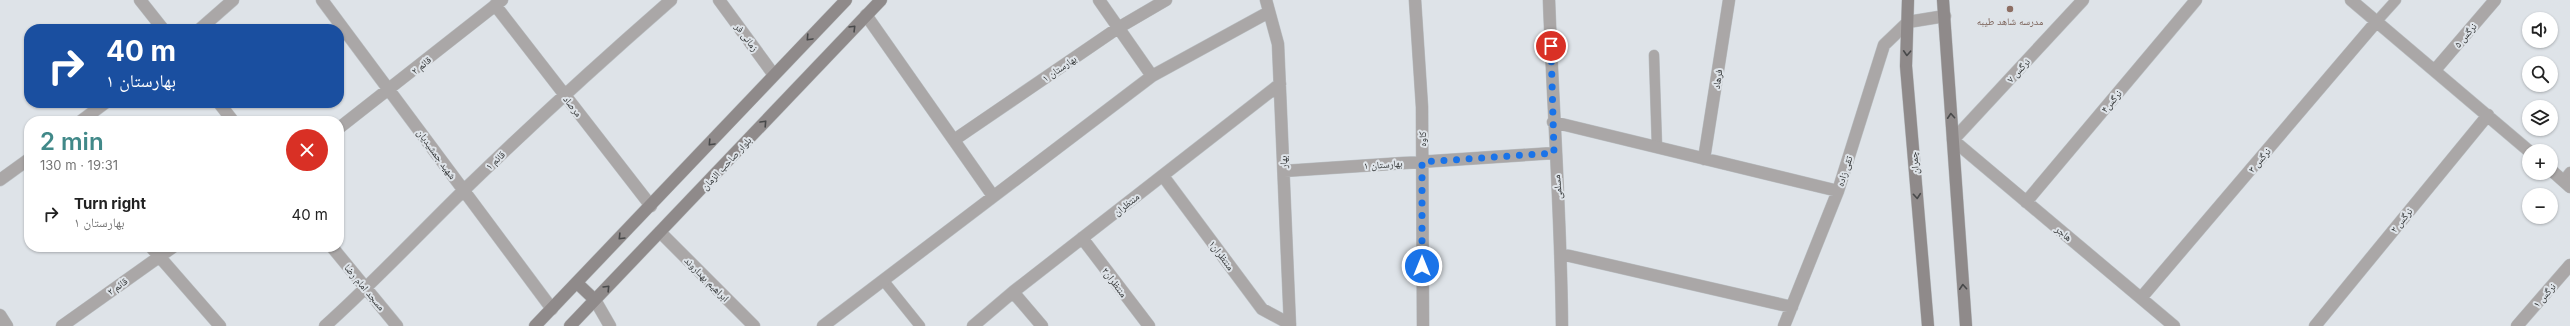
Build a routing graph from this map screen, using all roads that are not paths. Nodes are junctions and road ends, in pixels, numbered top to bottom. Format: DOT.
graph roads {
  1 [pos="140,0"];
  2 [pos="233,0"];
  3 [pos="322,0"];
  4 [pos="671,0"];
  5 [pos="719,0"];
  6 [pos="846,0"];
  7 [pos="881,0"];
  8 [pos="1099,0"];
  9 [pos="1166,0"];
  10 [pos="1266,0"];
  11 [pos="1415,0"];
  12 [pos="1549,0"];
  13 [pos="1729,0"];
  14 [pos="1908,0"];
  15 [pos="1944,0"];
  16 [pos="2083,0"];
  17 [pos="2196,0"];
  18 [pos="2351,0"];
  19 [pos="2396,0"];
  20 [pos="2495,0"];
  21 [pos="498,3"];
  22 [pos="1269,12"];
  23 [pos="866,15"];
  24 [pos="1945,16"];
  25 [pos="2377,21"];
  26 [pos="1908,22"];
  27 [pos="159,24"];
  28 [pos="206,24"];
  29 [pos="340,24"];
  30 [pos="1118,28"];
  31 [pos="344,30"];
  32 [pos="1654,56"];
  33 [pos="2435,70"];
  34 [pos="774,74"];
  35 [pos="1152,76"];
  36 [pos="1280,84"];
  37 [pos="389,90"];
  38 [pos="564,94"];
  39 [pos="98,108"];
  40 [pos="2488,115"];
  41 [pos="88,116"];
  42 [pos="1553,122"];
  43 [pos="344,124"];
  44 [pos="954,140"];
  45 [pos="1953,140"];
  46 [pos="2522,145"];
  47 [pos="1657,147"];
  48 [pos="1554,153"];
  49 [pos="1704,159"];
  50 [pos="1422,162"];
  51 [pos="24,163"];
  52 [pos="1284,171"];
  53 [pos="2558,174"];
  54 [pos="1162,176"];
  55 [pos="0,180"];
  56 [pos="2568,180"];
  57 [pos="463,191"];
  58 [pos="1838,191"];
  59 [pos="993,196"];
  60 [pos="2026,202"];
  61 [pos="651,206"];
  62 [pos="660,232"];
  63 [pos="1082,238"];
  64 [pos="155,252"];
  65 [pos="336,252"];
  66 [pos="1561,254"];
  67 [pos="2570,265"];
  68 [pos="883,280"];
  69 [pos="577,283"];
  70 [pos="367,289"];
  71 [pos="1013,292"];
  72 [pos="2141,298"];
  73 [pos="594,300"];
  74 [pos="1792,307"];
  75 [pos="552,309"];
  76 [pos="0,315"];
  77 [pos="1288,325"];
  78 [pos="7,326"];
  79 [pos="62,326"];
  80 [pos="220,326"];
  81 [pos="325,326"];
  82 [pos="398,326"];
  83 [pos="535,326"];
  84 [pos="570,326"];
  85 [pos="610,326"];
  86 [pos="754,326"];
  87 [pos="823,326"];
  88 [pos="920,326"];
  89 [pos="973,326"];
  90 [pos="1042,326"];
  91 [pos="1149,326"];
  92 [pos="1423,326"];
  93 [pos="1562,326"];
  94 [pos="1784,326"];
  95 [pos="1928,326"];
  96 [pos="1966,326"];
  97 [pos="2174,326"];
  98 [pos="2314,326"];
  99 [pos="2517,326"];
  1 -- 27 [label="street"];
  2 -- 28 [label="street"];
  3 -- 29 [label="street, شهید جمشیدیان"];
  4 -- 38 [label="street, قائم ۱"];
  5 -- 34 [label="street, زمانی فر"];
  6 -- 34 [label="main road, one-way"];
  7 -- 23 [label="main road, بلوار صاحب الزمان"];
  8 -- 30 [label="street"];
  9 -- 30 [label="street, بهارستان ۱"];
  10 -- 22 [label="street, بهار"];
  11 -- 50 [label="street, کاوه"];
  12 -- 42 [label="street, مسلمی"];
  13 -- 49 [label="street, فرهاد"];
  14 -- 26 [label="main road, چمران"];
  15 -- 24 [label="main road"];
  16 -- 45 [label="street, نرگس ۷"];
  17 -- 60 [label="street, نرگس۴"];
  18 -- 25 [label="street"];
  19 -- 25 [label="lane"];
  20 -- 33 [label="street, نرگس ۵"];
  21 -- 37 [label="street, قائم ۲"];
  21 -- 38 [label="street, مرصاد"];
  22 -- 35 [label="street"];
  22 -- 36 [label="street, بهار"];
  23 -- 44 [label="street"];
  62 -- 23 [label="main road, بلوار صاحب الزمان, one-way"];
  24 -- 26 [label="street"];
  45 -- 24 [label="main road, one-way"];
  25 -- 33 [label="street"];
  25 -- 72 [label="street, نرگس ۳"];
  26 -- 58 [label="street, تقی زاده"];
  26 -- 95 [label="main road, چمران, one-way"];
  30 -- 35 [label="street"];
  30 -- 44 [label="street, بهارستان ۱"];
  31 -- 37 [label="street, شهید جمشیدیان"];
  32 -- 47 [label="lane"];
  33 -- 40 [label="street"];
  34 -- 61 [label="main road, one-way"];
  35 -- 59 [label="street"];
  36 -- 52 [label="street, بهار"];
  36 -- 54 [label="street, منتظران"];
  37 -- 43 [label="street, قائم ۲"];
  37 -- 57 [label="street, شهید جمشیدیان"];
  38 -- 57 [label="street, قائم ۱"];
  38 -- 61 [label="street, مرصاد"];
  39 -- 41 [label="street"];
  40 -- 46 [label="street"];
  40 -- 98 [label="street, نرگس ۲"];
  42 -- 47 [label="street"];
  42 -- 48 [label="street, مسلمی"];
  44 -- 59 [label="street"];
  45 -- 60 [label="street, هاجر"];
  96 -- 45 [label="main road, one-way"];
  47 -- 49 [label="street"];
  48 -- 50 [label="street, بهارستان ۱"];
  48 -- 66 [label="street, مسلمی"];
  49 -- 58 [label="street"];
  50 -- 52 [label="street, بهارستان ۱"];
  50 -- 92 [label="street, کاوه"];
  51 -- 55 [label="street"];
  52 -- 77 [label="street, بهار"];
  53 -- 56 [label="street"];
  54 -- 63 [label="street, منتظران"];
  54 -- 77 [label="street, منتظران۱"];
  57 -- 70 [label="street, قائم ۱"];
  57 -- 75 [label="street, شهید جمشیدیان"];
  58 -- 74 [label="street, تقی زاده"];
  59 -- 68 [label="street"];
  60 -- 72 [label="street, هاجر"];
  61 -- 69 [label="main road, one-way"];
  73 -- 62 [label="main road, بلوار صاحب الزمان, one-way"];
  62 -- 86 [label="street, ابراهیم بهداروند"];
  63 -- 71 [label="street, منتظران"];
  63 -- 91 [label="street, منتظران۲"];
  64 -- 79 [label="street, قائم ۲"];
  64 -- 80 [label="street"];
  65 -- 70 [label="street, مسجد امام رضا"];
  66 -- 74 [label="street"];
  66 -- 93 [label="street, مسلمی"];
  67 -- 99 [label="street, نرگس ۱"];
  68 -- 87 [label="street"];
  68 -- 88 [label="lane"];
  69 -- 73 [label="main road"];
  69 -- 75 [label="main road"];
  70 -- 81 [label="street, قائم ۱"];
  70 -- 82 [label="street, مسجد امام رضا"];
  71 -- 89 [label="street, منتظران"];
  71 -- 90 [label="street"];
  72 -- 97 [label="street, هاجر"];
  73 -- 84 [label="main road, بلوار صاحب الزمان"];
  73 -- 85 [label="street"];
  74 -- 94 [label="street, تقی زاده"];
  75 -- 83 [label="main road"];
  76 -- 78 [label="street"];
}
